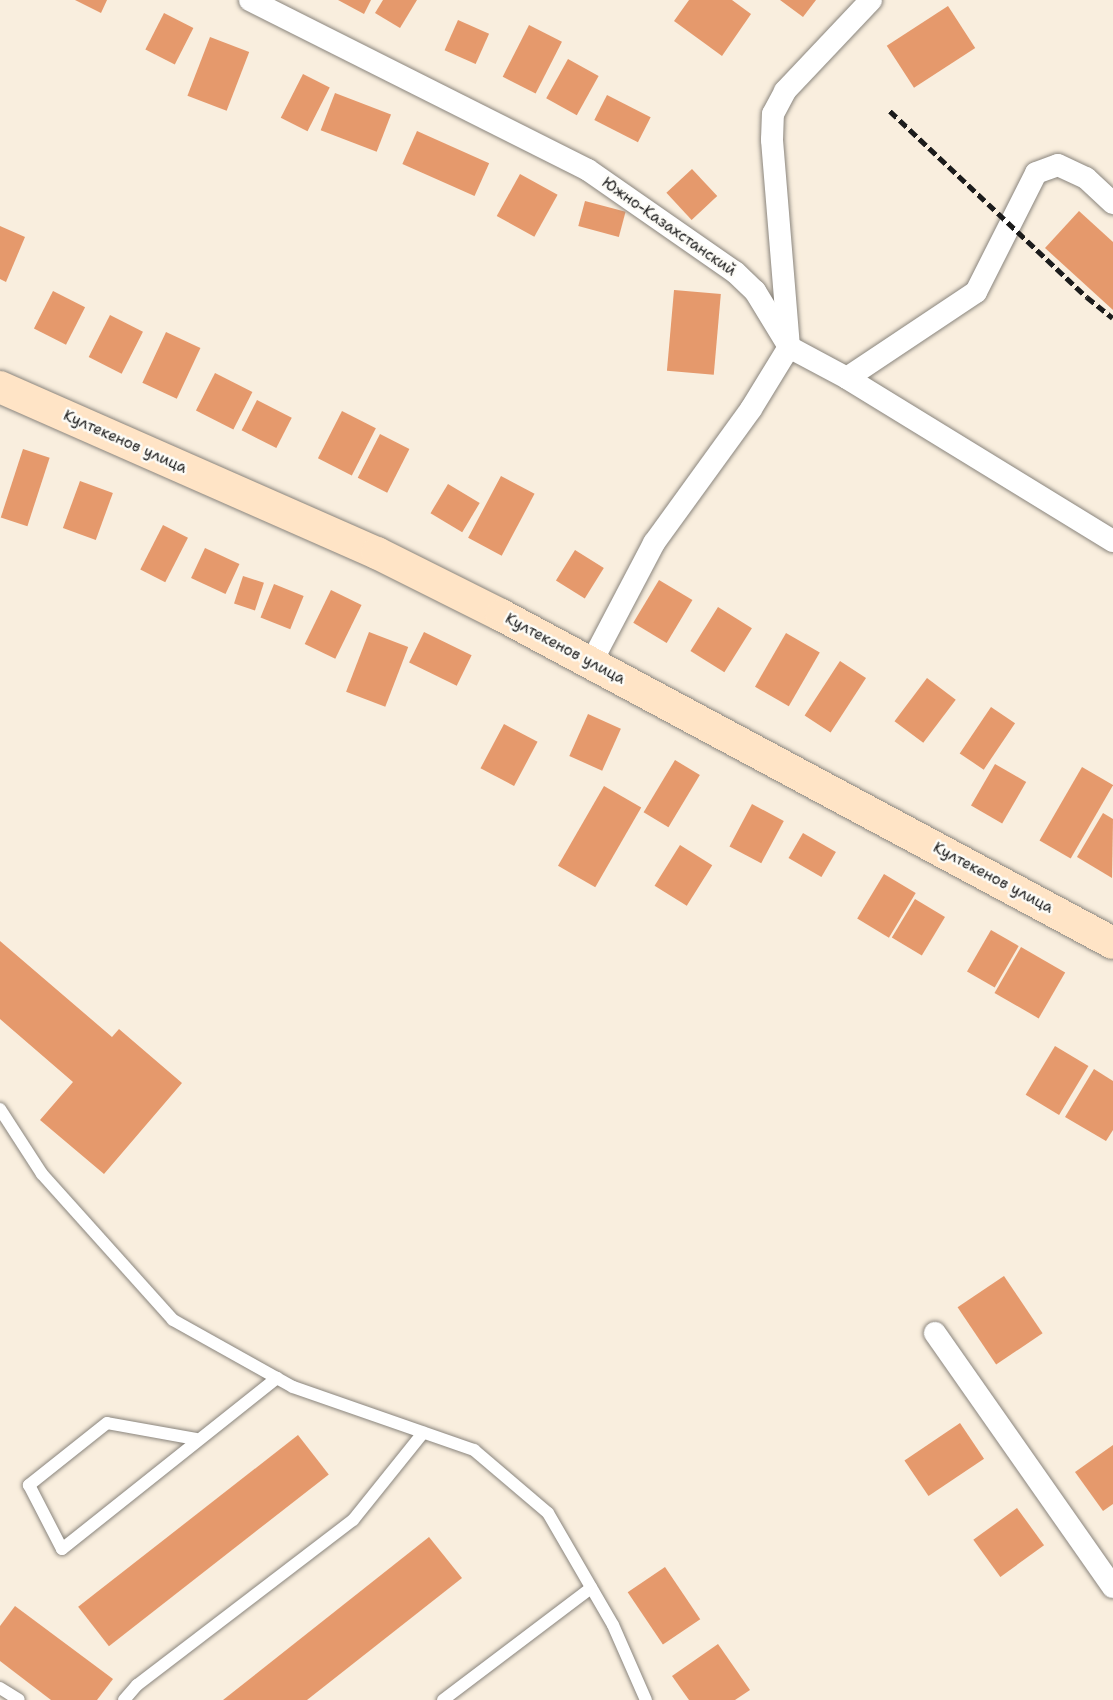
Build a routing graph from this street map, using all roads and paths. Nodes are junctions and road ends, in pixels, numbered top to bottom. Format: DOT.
graph roads {
  1 [pos="250,0"];
  2 [pos="871,0"];
  3 [pos="1113,203"];
  4 [pos="789,347"];
  5 [pos="847,378"];
  6 [pos="0,387"];
  7 [pos="1113,542"];
  8 [pos="591,663"];
  9 [pos="1113,943"];
  10 [pos="0,1109"];
  11 [pos="935,1333"];
  12 [pos="277,1378"];
  13 [pos="423,1432"];
  14 [pos="196,1439"];
  15 [pos="1113,1587"];
  16 [pos="591,1588"];
  17 [pos="0,1688"];
  18 [pos="19,1700"];
  19 [pos="124,1700"];
  20 [pos="442,1700"];
  21 [pos="646,1700"];
  1 -- 4 [label="street, Южно-Казахстанский"];
  2 -- 4 [label="street"];
  3 -- 5 [label="street"];
  4 -- 5 [label="street"];
  4 -- 8 [label="street"];
  5 -- 7 [label="street"];
  6 -- 8 [label="street, Култекенов улица"];
  8 -- 9 [label="street, Култекенов улица"];
  10 -- 12 [label="lane"];
  11 -- 15 [label="street"];
  12 -- 13 [label="lane"];
  12 -- 14 [label="lane"];
  13 -- 16 [label="lane"];
  13 -- 19 [label="lane"];
  14 -- 14 [label="lane"];
  16 -- 20 [label="lane"];
  16 -- 21 [label="lane"];
  17 -- 18 [label="lane"];
}
